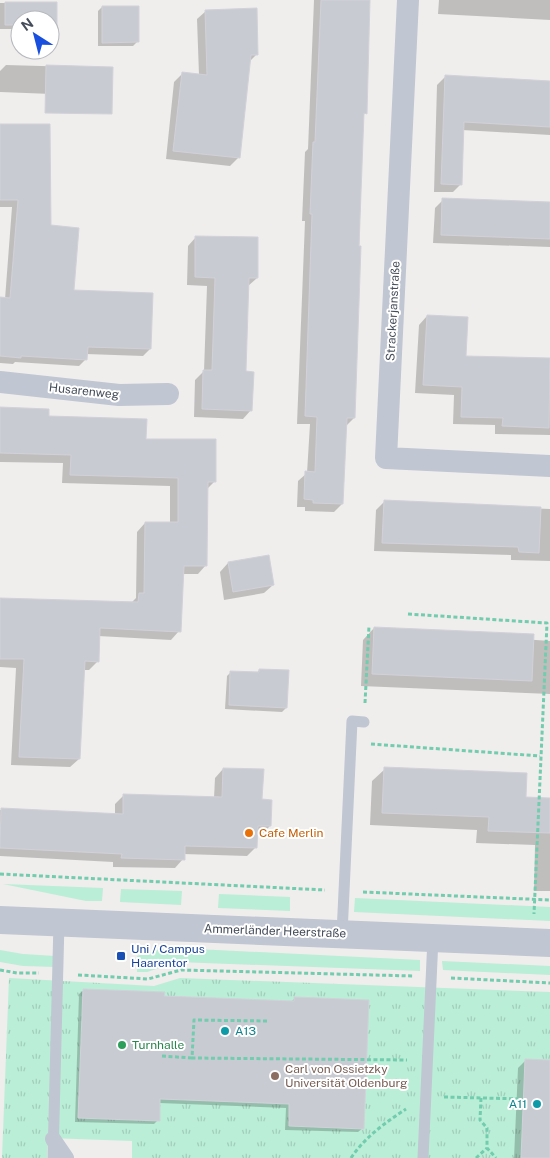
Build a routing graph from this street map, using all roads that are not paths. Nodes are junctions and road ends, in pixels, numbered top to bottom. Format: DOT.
graph roads {
  1 [pos="408,0"];
  2 [pos="0,382"];
  3 [pos="168,394"];
  4 [pos="550,466"];
  5 [pos="364,722"];
  6 [pos="0,920"];
  7 [pos="59,922"];
  8 [pos="342,934"];
  9 [pos="433,938"];
  10 [pos="541,942"];
  11 [pos="53,1139"];
  12 [pos="53,1158"];
  13 [pos="66,1158"];
  14 [pos="422,1158"];
  1 -- 4 [label="street, Strackerjanstraße"];
  2 -- 3 [label="street, Husarenweg"];
  5 -- 8 [label="lane"];
  6 -- 7 [label="street, Ammerländer Heerstraße"];
  7 -- 8 [label="street, Ammerländer Heerstraße"];
  7 -- 11 [label="lane"];
  8 -- 9 [label="street, Ammerländer Heerstraße"];
  9 -- 10 [label="street, Ammerländer Heerstraße"];
  9 -- 14 [label="lane"];
  11 -- 12 [label="lane"];
  11 -- 13 [label="street"];
}
